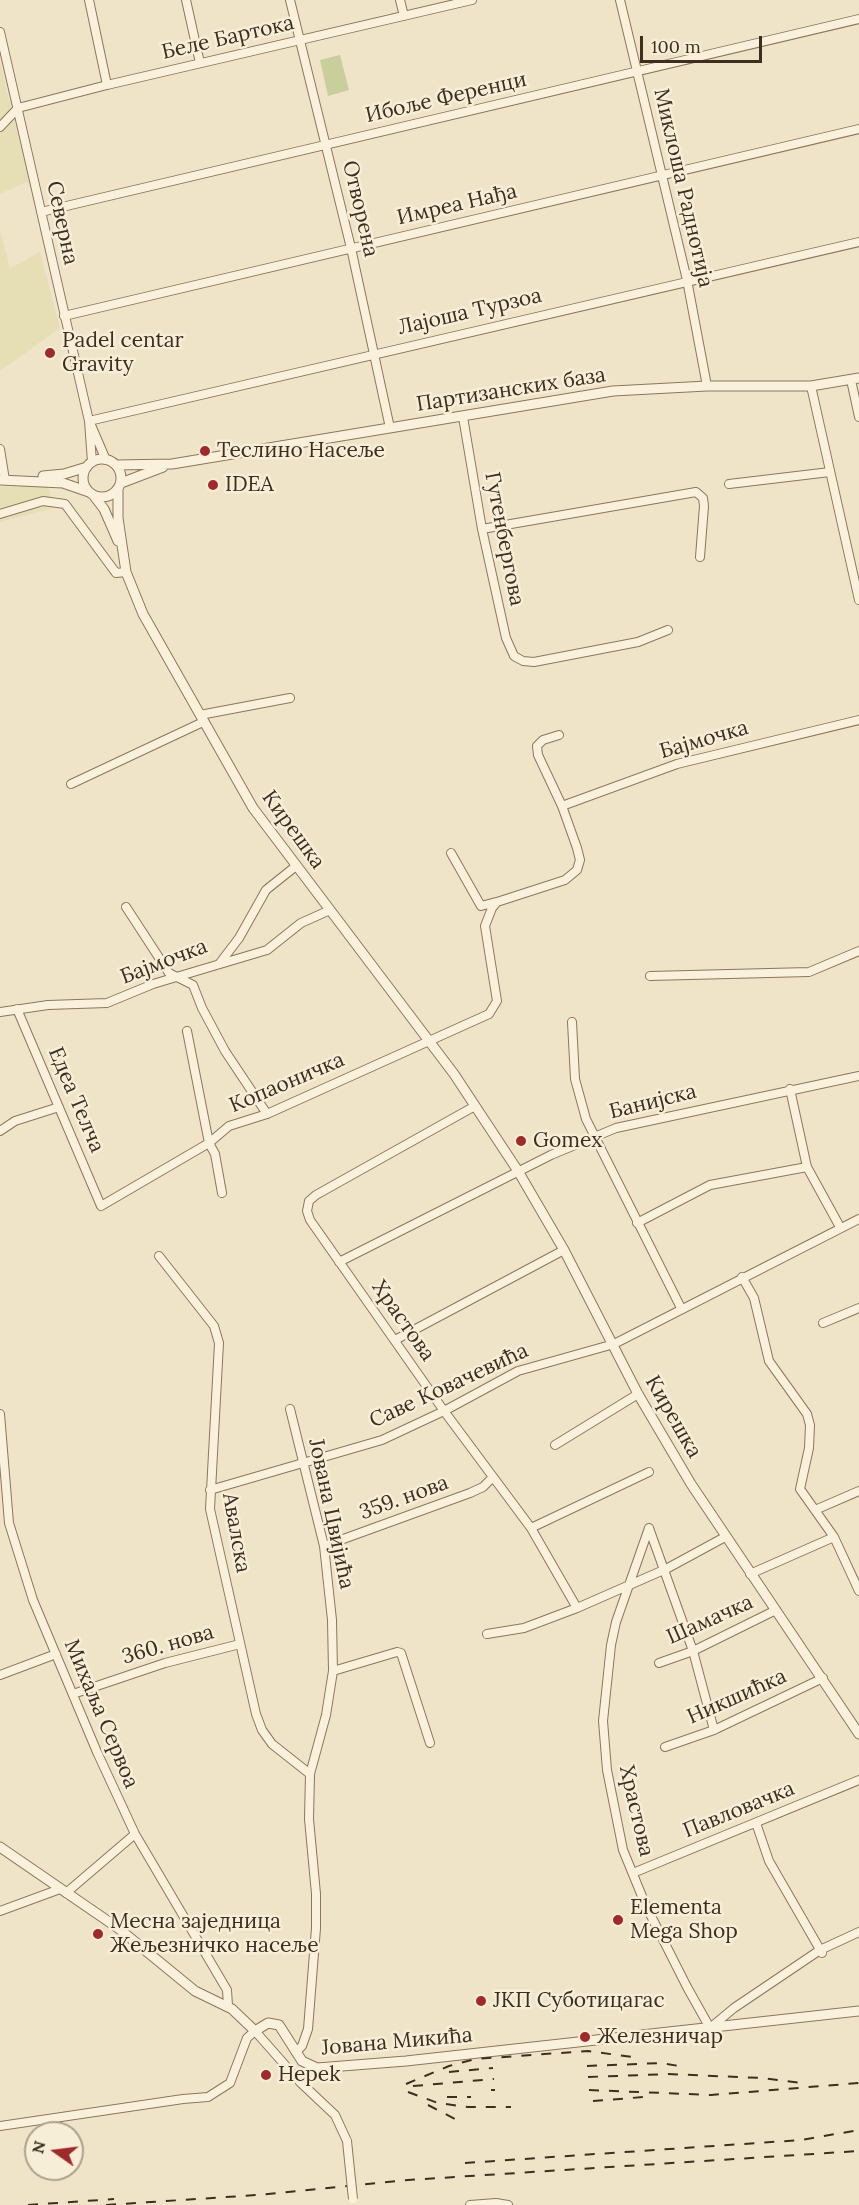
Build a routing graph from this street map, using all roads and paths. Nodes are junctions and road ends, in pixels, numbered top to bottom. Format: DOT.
graph roads {
  1 [pos="89,0"];
  2 [pos="186,0"];
  3 [pos="290,0"];
  4 [pos="400,0"];
  5 [pos="472,0"];
  6 [pos="620,0"];
  7 [pos="404,16"];
  8 [pos="859,20"];
  9 [pos="0,32"];
  10 [pos="300,40"];
  11 [pos="200,63"];
  12 [pos="638,72"];
  13 [pos="107,85"];
  14 [pos="18,108"];
  15 [pos="0,127"];
  16 [pos="859,129"];
  17 [pos="326,145"];
  18 [pos="663,175"];
  19 [pos="41,212"];
  20 [pos="859,242"];
  21 [pos="351,248"];
  22 [pos="687,280"];
  23 [pos="64,316"];
  24 [pos="375,353"];
  25 [pos="855,379"];
  26 [pos="707,386"];
  27 [pos="811,386"];
  28 [pos="463,417"];
  29 [pos="859,417"];
  30 [pos="89,421"];
  31 [pos="390,428"];
  32 [pos="0,449"];
  33 [pos="106,460"];
  34 [pos="172,464"];
  35 [pos="89,465"];
  36 [pos="116,465"];
  37 [pos="830,472"];
  38 [pos="22,479"];
  39 [pos="2,480"];
  40 [pos="729,484"];
  41 [pos="119,486"];
  42 [pos="91,494"];
  43 [pos="0,514"];
  44 [pos="482,529"];
  45 [pos="123,551"];
  46 [pos="700,557"];
  47 [pos="126,572"];
  48 [pos="859,599"];
  49 [pos="668,630"];
  50 [pos="290,698"];
  51 [pos="202,719"];
  52 [pos="859,720"];
  53 [pos="559,735"];
  54 [pos="71,784"];
  55 [pos="562,806"];
  56 [pos="451,852"];
  57 [pos="296,866"];
  58 [pos="497,902"];
  59 [pos="481,906"];
  60 [pos="126,907"];
  61 [pos="330,910"];
  62 [pos="486,917"];
  63 [pos="859,951"];
  64 [pos="219,964"];
  65 [pos="650,976"];
  66 [pos="175,977"];
  67 [pos="16,1009"];
  68 [pos="0,1012"];
  69 [pos="572,1022"];
  70 [pos="187,1031"];
  71 [pos="430,1041"];
  72 [pos="859,1076"];
  73 [pos="790,1089"];
  74 [pos="475,1106"];
  75 [pos="59,1107"];
  76 [pos="267,1114"];
  77 [pos="0,1131"];
  78 [pos="595,1136"];
  79 [pos="209,1143"];
  80 [pos="807,1167"];
  81 [pos="518,1171"];
  82 [pos="222,1193"];
  83 [pos="101,1206"];
  84 [pos="859,1219"];
  85 [pos="638,1222"];
  86 [pos="840,1227"];
  87 [pos="564,1250"];
  88 [pos="159,1256"];
  89 [pos="339,1262"];
  90 [pos="742,1277"];
  91 [pos="681,1308"];
  92 [pos="859,1308"];
  93 [pos="823,1323"];
  94 [pos="395,1340"];
  95 [pos="614,1344"];
  96 [pos="638,1394"];
  97 [pos="290,1409"];
  98 [pos="444,1411"];
  99 [pos="0,1414"];
  100 [pos="555,1445"];
  101 [pos="303,1465"];
  102 [pos="649,1472"];
  103 [pos="493,1477"];
  104 [pos="210,1490"];
  105 [pos="859,1491"];
  106 [pos="816,1510"];
  107 [pos="531,1528"];
  108 [pos="725,1537"];
  109 [pos="834,1537"];
  110 [pos="324,1546"];
  111 [pos="666,1569"];
  112 [pos="750,1574"];
  113 [pos="628,1586"];
  114 [pos="859,1591"];
  115 [pos="578,1608"];
  116 [pos="776,1610"];
  117 [pos="487,1634"];
  118 [pos="240,1644"];
  119 [pos="693,1651"];
  120 [pos="56,1654"];
  121 [pos="660,1662"];
  122 [pos="333,1671"];
  123 [pos="0,1676"];
  124 [pos="823,1678"];
  125 [pos="73,1694"];
  126 [pos="714,1730"];
  127 [pos="859,1734"];
  128 [pos="430,1743"];
  129 [pos="665,1747"];
  130 [pos="310,1774"];
  131 [pos="859,1780"];
  132 [pos="756,1823"];
  133 [pos="135,1834"];
  134 [pos="0,1847"];
  135 [pos="633,1873"];
  136 [pos="63,1891"];
  137 [pos="0,1911"];
  138 [pos="859,1932"];
  139 [pos="822,1952"];
  140 [pos="228,2006"];
  141 [pos="859,2011"];
  142 [pos="710,2028"];
  143 [pos="255,2031"];
  144 [pos="296,2052"];
  145 [pos="0,2126"];
  146 [pos="354,2202"];
  147 [pos="496,2204"];
  148 [pos="470,2205"];
  149 [pos="508,2205"];
  1 -- 13 [label="street"];
  2 -- 11 [label="street"];
  3 -- 10 [label="street, Отворена"];
  4 -- 7 [label="street"];
  5 -- 7 [label="street, Беле Бартока"];
  6 -- 12 [label="street, Миклоша Раднотија"];
  7 -- 10 [label="street, Беле Бартока"];
  8 -- 12 [label="street, Ибоље Ференци"];
  9 -- 14 [label="street, Северна"];
  10 -- 11 [label="street, Беле Бартока"];
  10 -- 17 [label="street, Отворена"];
  11 -- 13 [label="street, Беле Бартока"];
  12 -- 17 [label="street, Ибоље Ференци"];
  12 -- 18 [label="street, Миклоша Раднотија"];
  13 -- 14 [label="street, Беле Бартока"];
  14 -- 15 [label="street"];
  14 -- 19 [label="street, Северна"];
  16 -- 18 [label="street, Имреа Нађа"];
  17 -- 19 [label="street, Ибоље Ференци"];
  17 -- 21 [label="street, Отворена"];
  18 -- 21 [label="street, Имреа Нађа"];
  18 -- 22 [label="street, Миклоша Раднотија"];
  19 -- 23 [label="street, Северна"];
  20 -- 22 [label="street, Лајоша Турзоа"];
  21 -- 23 [label="street, Имреа Нађа"];
  21 -- 24 [label="street, Отворена"];
  22 -- 24 [label="street, Лајоша Турзоа"];
  22 -- 26 [label="street, Миклоша Раднотија"];
  23 -- 30 [label="street, Северна"];
  24 -- 30 [label="street, Лајоша Турзоа"];
  24 -- 31 [label="street, Отворена"];
  25 -- 27 [label="street, Партизанских база"];
  25 -- 29 [label="street"];
  26 -- 27 [label="street, Партизанских база"];
  26 -- 28 [label="street, Партизанских база"];
  27 -- 37 [label="street"];
  28 -- 31 [label="street, Партизанских база"];
  28 -- 44 [label="street, Гутенбергова"];
  30 -- 33 [label="street, Северна"];
  30 -- 35 [label="street, Северна"];
  31 -- 34 [label="street, Партизанских база"];
  32 -- 39 [label="street"];
  33 -- 35 [label="street"];
  33 -- 36 [label="street"];
  34 -- 36 [label="street, Партизанских база"];
  34 -- 41 [label="street, Партизанских база"];
  35 -- 38 [label="street"];
  35 -- 42 [label="street"];
  36 -- 41 [label="street"];
  37 -- 40 [label="street"];
  37 -- 48 [label="street"];
  38 -- 39 [label="street"];
  38 -- 42 [label="street"];
  41 -- 42 [label="street"];
  41 -- 45 [label="street, Кирешка"];
  42 -- 45 [label="street, Кирешка"];
  43 -- 47 [label="street"];
  44 -- 46 [label="street"];
  44 -- 49 [label="street, Гутенбергова"];
  45 -- 47 [label="street, Кирешка"];
  47 -- 51 [label="street, Кирешка"];
  50 -- 51 [label="street"];
  51 -- 54 [label="street"];
  51 -- 57 [label="street, Кирешка"];
  52 -- 55 [label="street, Бајмочка"];
  53 -- 55 [label="street"];
  55 -- 58 [label="street"];
  56 -- 59 [label="street"];
  57 -- 61 [label="street, Кирешка"];
  57 -- 64 [label="street, Бајмочка"];
  58 -- 59 [label="street"];
  58 -- 62 [label="street"];
  59 -- 62 [label="street"];
  60 -- 66 [label="street"];
  61 -- 64 [label="street"];
  61 -- 71 [label="street, Кирешка"];
  62 -- 71 [label="street"];
  63 -- 65 [label="street"];
  64 -- 66 [label="street, Бајмочка"];
  66 -- 67 [label="street, Бајмочка"];
  66 -- 76 [label="street"];
  67 -- 68 [label="street, Бајмочка"];
  67 -- 75 [label="street, Едеа Телча"];
  69 -- 78 [label="street"];
  70 -- 79 [label="street"];
  71 -- 74 [label="street, Кирешка"];
  71 -- 76 [label="street, Копаоничка"];
  72 -- 73 [label="street, Банијска"];
  73 -- 78 [label="street, Банијска"];
  73 -- 80 [label="street"];
  74 -- 81 [label="street, Кирешка"];
  74 -- 89 [label="street"];
  75 -- 77 [label="street"];
  75 -- 83 [label="street, Едеа Телча"];
  76 -- 79 [label="street, Копаоничка"];
  78 -- 81 [label="street, Банијска"];
  78 -- 85 [label="street"];
  79 -- 82 [label="street"];
  79 -- 83 [label="street, Копаоничка"];
  80 -- 85 [label="street"];
  80 -- 86 [label="street"];
  81 -- 87 [label="street, Кирешка"];
  81 -- 89 [label="street, Банијска"];
  84 -- 86 [label="street, Саве Ковачевића"];
  85 -- 91 [label="street"];
  86 -- 90 [label="street, Саве Ковачевића"];
  87 -- 94 [label="street"];
  87 -- 95 [label="street, Кирешка"];
  88 -- 104 [label="street, Авалска"];
  89 -- 94 [label="street, Храстова"];
  90 -- 91 [label="street, Саве Ковачевића"];
  90 -- 106 [label="street"];
  91 -- 95 [label="street, Саве Ковачевића"];
  92 -- 93 [label="street"];
  94 -- 98 [label="street, Храстова"];
  95 -- 96 [label="street, Кирешка"];
  95 -- 98 [label="street, Саве Ковачевића"];
  96 -- 100 [label="street"];
  96 -- 108 [label="street, Кирешка"];
  97 -- 101 [label="street, Јована Цвијића"];
  98 -- 101 [label="street, Саве Ковачевића"];
  98 -- 103 [label="street, Храстова"];
  99 -- 120 [label="street, Михаља Сервоа"];
  101 -- 104 [label="street, Саве Ковачевића"];
  101 -- 110 [label="street, Јована Цвијића"];
  102 -- 107 [label="street"];
  103 -- 107 [label="street, Храстова"];
  103 -- 110 [label="street, 359. нова"];
  104 -- 118 [label="street, Авалска"];
  105 -- 106 [label="street"];
  106 -- 109 [label="street"];
  107 -- 115 [label="street, Храстова"];
  108 -- 111 [label="street"];
  108 -- 112 [label="street, Кирешка"];
  109 -- 112 [label="street"];
  109 -- 114 [label="street"];
  110 -- 122 [label="street, Јована Цвијића"];
  111 -- 113 [label="street"];
  111 -- 113 [label="street, Храстова"];
  111 -- 119 [label="street"];
  112 -- 116 [label="street, Кирешка"];
  113 -- 115 [label="street"];
  113 -- 135 [label="street, Храстова"];
  115 -- 117 [label="street"];
  116 -- 119 [label="street, Шамачка"];
  116 -- 124 [label="street, Кирешка"];
  118 -- 125 [label="street, 360. нова"];
  118 -- 130 [label="street, Авалска"];
  119 -- 121 [label="street, Шамачка"];
  119 -- 126 [label="street"];
  120 -- 123 [label="street"];
  120 -- 125 [label="street, Михаља Сервоа"];
  122 -- 128 [label="street"];
  122 -- 130 [label="street, Јована Цвијића"];
  124 -- 126 [label="street, Никшићка"];
  124 -- 127 [label="street, Кирешка"];
  125 -- 133 [label="street, Михаља Сервоа"];
  126 -- 129 [label="street, Никшићка"];
  130 -- 144 [label="street, Јована Цвијића"];
  131 -- 132 [label="street, Павловачка"];
  132 -- 135 [label="street, Павловачка"];
  132 -- 139 [label="street"];
  133 -- 136 [label="street"];
  133 -- 140 [label="street, Михаља Сервоа"];
  134 -- 136 [label="street"];
  135 -- 142 [label="street, Храстова"];
  136 -- 137 [label="street"];
  136 -- 140 [label="street"];
  138 -- 139 [label="street"];
  139 -- 142 [label="street"];
  140 -- 143 [label="street"];
  141 -- 142 [label="street, Јована Микића"];
  142 -- 144 [label="street, Јована Микића"];
  143 -- 144 [label="street, Јована Микића"];
  143 -- 145 [label="street"];
  143 -- 146 [label="street, bridge"];
  147 -- 148 [label="street"];
  147 -- 149 [label="street"];
}
